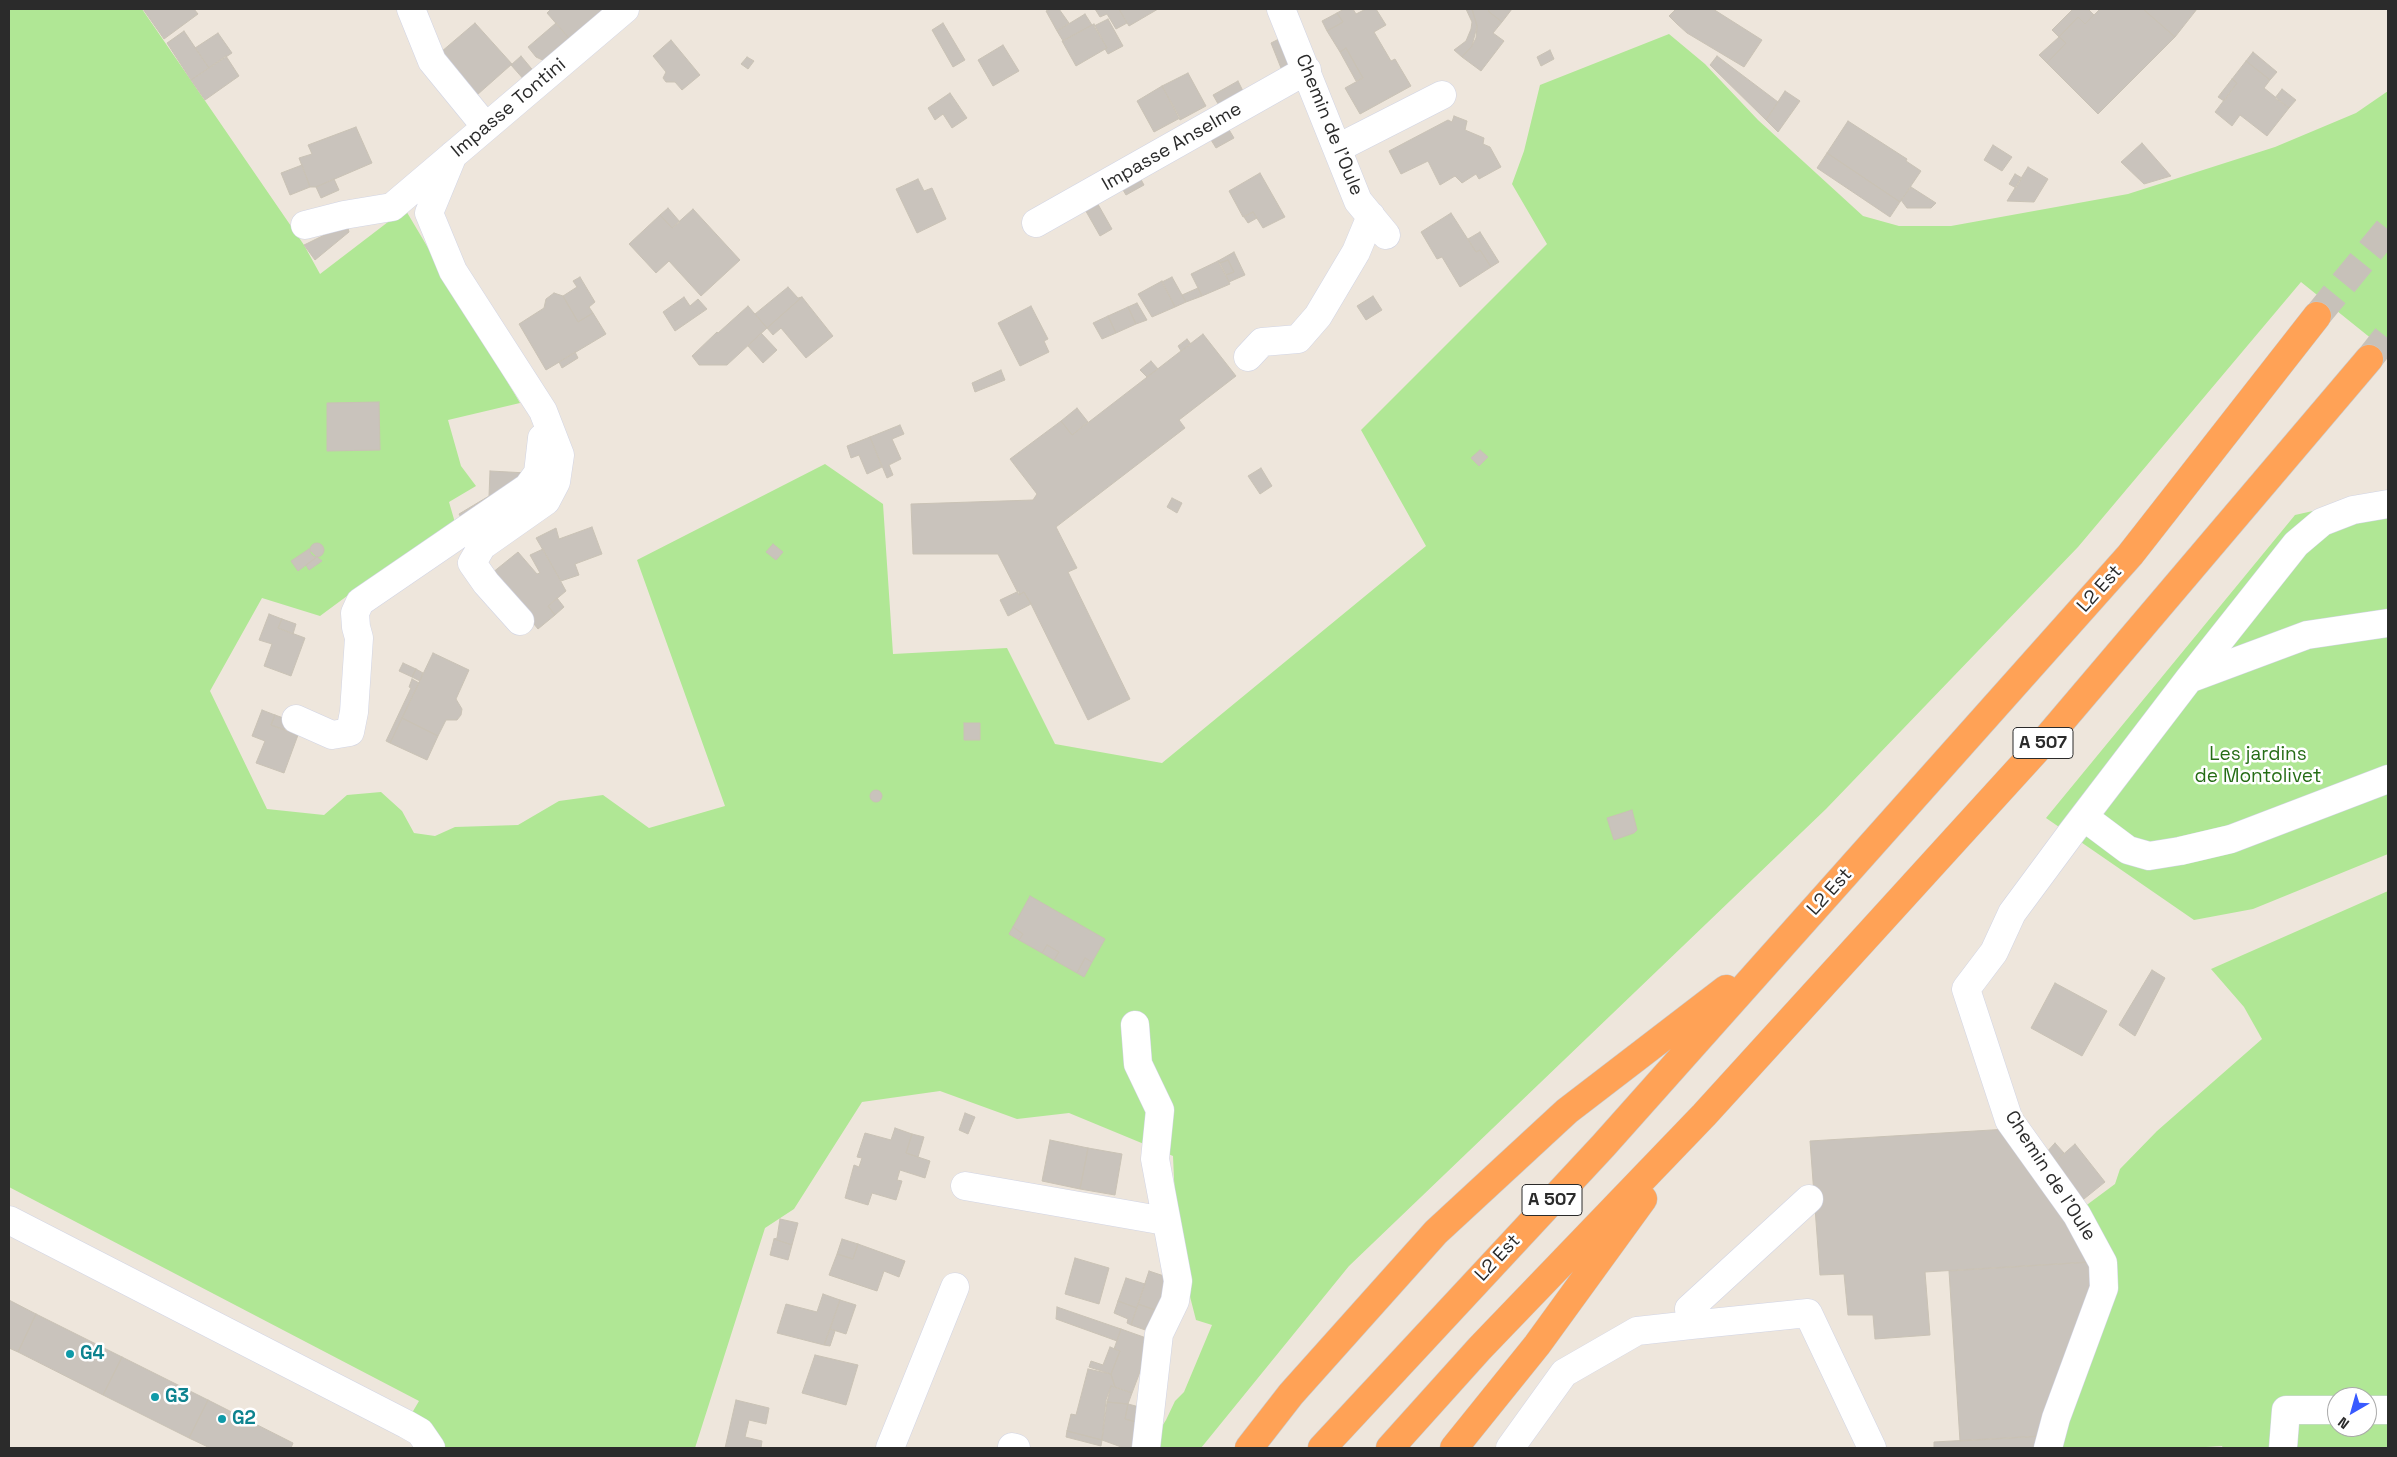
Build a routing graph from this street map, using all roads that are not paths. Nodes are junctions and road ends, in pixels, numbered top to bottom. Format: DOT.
graph roads {
  1 [pos="410,9"];
  2 [pos="625,9"];
  3 [pos="1281,9"];
  4 [pos="1307,70"];
  5 [pos="1442,95"];
  6 [pos="486,127"];
  7 [pos="1338,148"];
  8 [pos="453,156"];
  9 [pos="1036,223"];
  10 [pos="305,225"];
  11 [pos="2317,316"];
  12 [pos="1248,357"];
  13 [pos="2369,359"];
  14 [pos="543,412"];
  15 [pos="2388,504"];
  16 [pos="520,621"];
  17 [pos="2388,623"];
  18 [pos="2189,679"];
  19 [pos="296,719"];
  20 [pos="2388,779"];
  21 [pos="2084,817"];
  22 [pos="1779,948"];
  23 [pos="1135,1025"];
  24 [pos="1704,1115"];
  25 [pos="965,1186"];
  26 [pos="1809,1199"];
  27 [pos="9,1220"];
  28 [pos="1165,1222"];
  29 [pos="955,1287"];
  30 [pos="1691,1326"];
  31 [pos="2327,1410"];
  32 [pos="431,1448"];
  33 [pos="890,1448"];
  34 [pos="1146,1448"];
  35 [pos="1249,1448"];
  36 [pos="1322,1448"];
  37 [pos="1390,1448"];
  38 [pos="1454,1448"];
  39 [pos="1510,1448"];
  40 [pos="1872,1448"];
  41 [pos="2048,1448"];
  42 [pos="2283,1448"];
  1 -- 6 [label="street"];
  2 -- 6 [label="street, Impasse Tontini"];
  3 -- 4 [label="street, Chemin de l'Oule"];
  4 -- 7 [label="street, Chemin de l'Oule"];
  4 -- 9 [label="street, Impasse Anselme"];
  5 -- 7 [label="street"];
  6 -- 8 [label="street, Impasse Tontini"];
  7 -- 12 [label="street, Chemin de l'Oule"];
  8 -- 10 [label="street, Impasse Tontini"];
  8 -- 14 [label="street"];
  11 -- 22 [label="highway, L2 Est / A 507"];
  13 -- 24 [label="highway, A 507"];
  14 -- 16 [label="street"];
  14 -- 19 [label="street"];
  15 -- 18 [label="street"];
  17 -- 18 [label="street"];
  18 -- 21 [label="street"];
  20 -- 21 [label="street"];
  21 -- 41 [label="street, Chemin de l'Oule"];
  22 -- 35 [label="highway"];
  22 -- 36 [label="highway, L2 Est / A 507"];
  23 -- 28 [label="street"];
  24 -- 37 [label="highway, A 507"];
  24 -- 38 [label="highway"];
  25 -- 28 [label="street"];
  26 -- 30 [label="street"];
  27 -- 32 [label="street"];
  28 -- 34 [label="street"];
  29 -- 33 [label="street"];
  30 -- 39 [label="street"];
  30 -- 40 [label="street"];
  31 -- 42 [label="street"];
}
